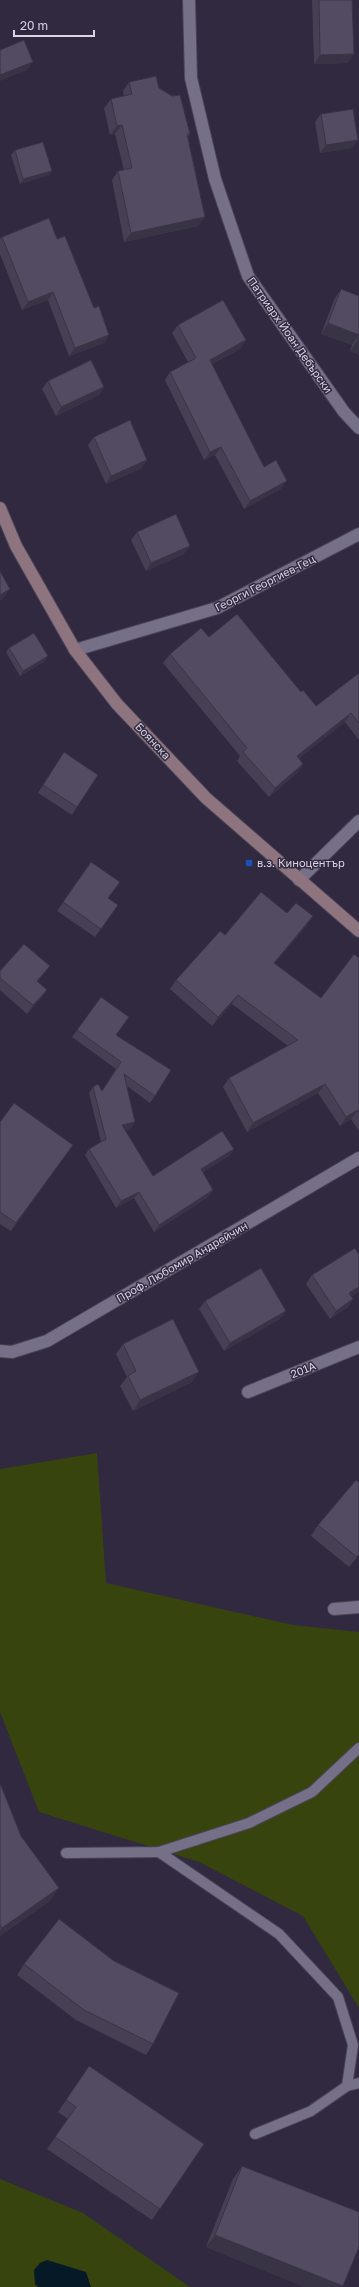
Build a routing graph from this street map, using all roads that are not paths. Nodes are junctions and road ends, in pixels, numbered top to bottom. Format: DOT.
graph roads {
  1 [pos="189,0"];
  2 [pos="359,428"];
  3 [pos="0,508"];
  4 [pos="359,534"];
  5 [pos="75,650"];
  6 [pos="359,821"];
  7 [pos="299,880"];
  8 [pos="359,931"];
  9 [pos="359,1158"];
  10 [pos="359,1347"];
  11 [pos="0,1352"];
  12 [pos="248,1392"];
  13 [pos="359,1607"];
  14 [pos="334,1609"];
  15 [pos="359,1748"];
  16 [pos="159,1852"];
  17 [pos="66,1853"];
  18 [pos="359,2083"];
  19 [pos="347,2086"];
  20 [pos="255,2134"];
  1 -- 2 [label="street, Патриарх Йоан Дебърски"];
  3 -- 5 [label="main road, Боянска"];
  4 -- 5 [label="street, Георги Георгиев-Гец"];
  5 -- 7 [label="main road, Боянска"];
  6 -- 7 [label="street"];
  7 -- 8 [label="main road, Боянска"];
  9 -- 11 [label="street, Проф. Любомир Андрейчин"];
  10 -- 12 [label="street, 201А"];
  13 -- 14 [label="street"];
  15 -- 16 [label="lane"];
  16 -- 17 [label="lane"];
  16 -- 19 [label="lane"];
  18 -- 19 [label="lane"];
  19 -- 20 [label="lane"];
}
